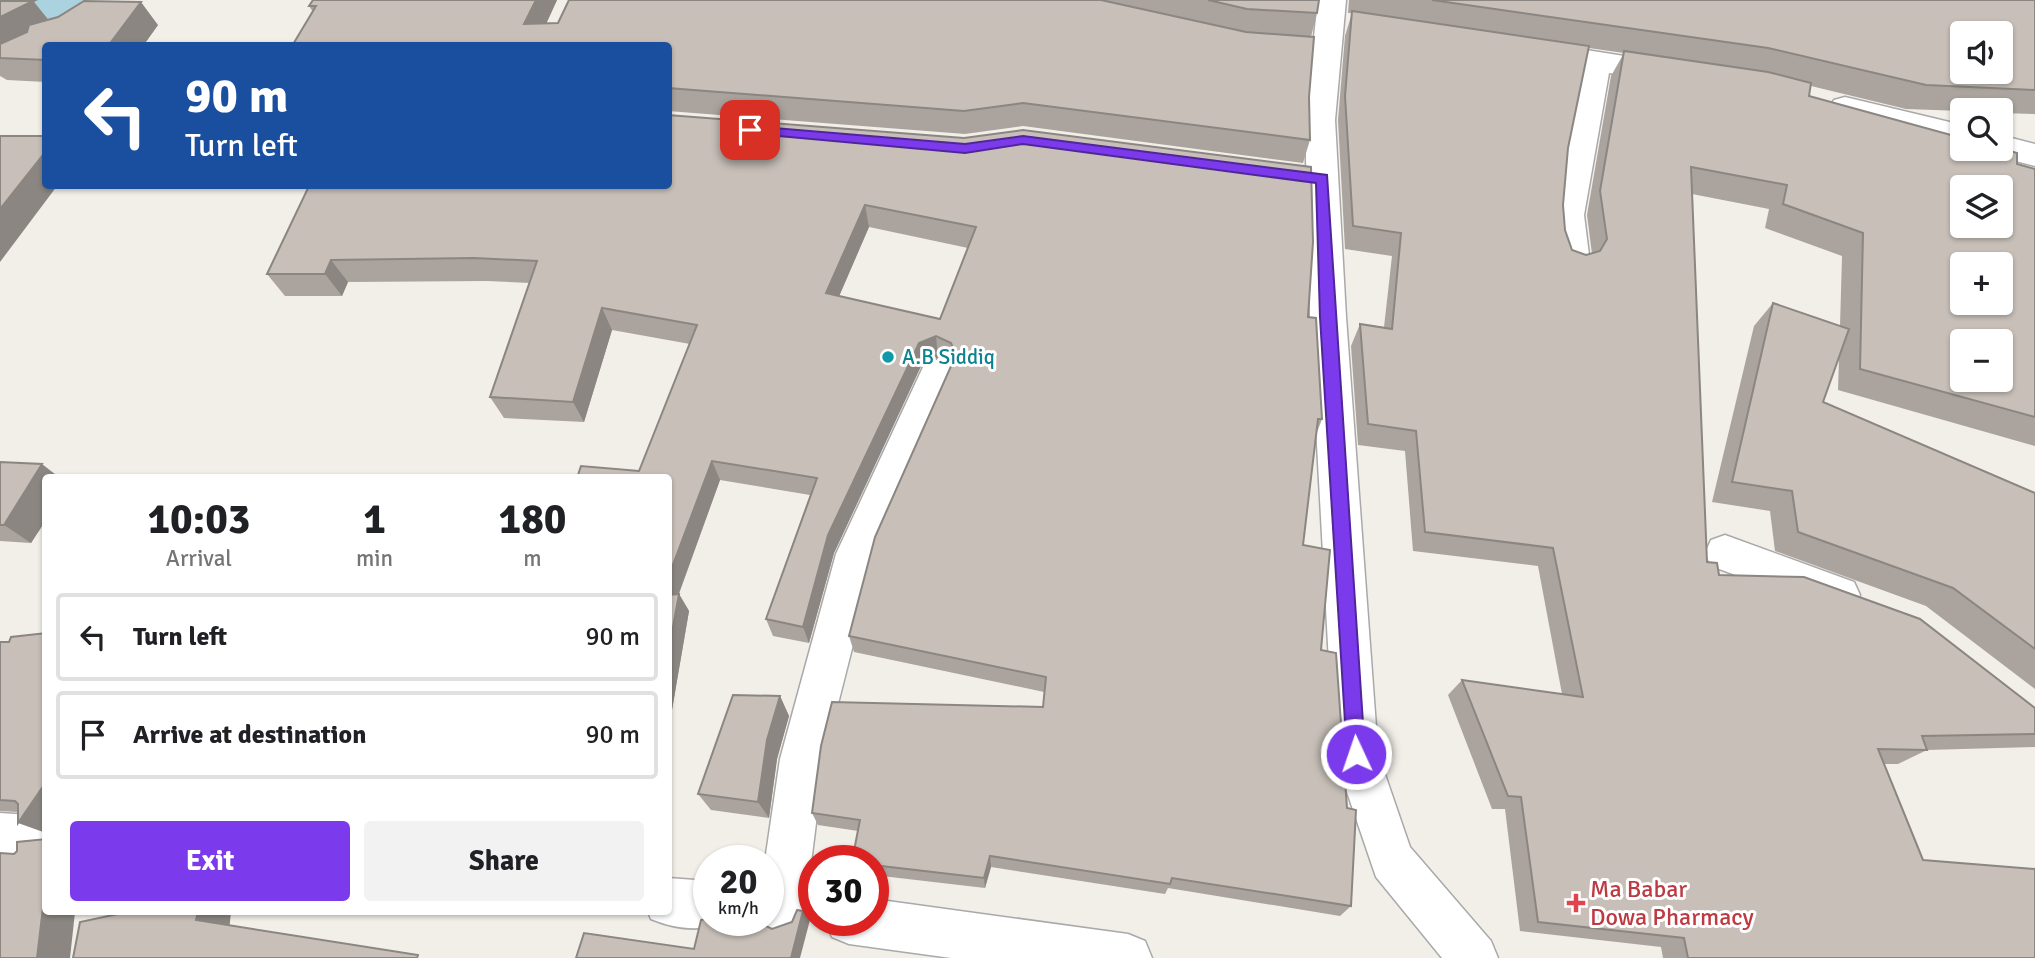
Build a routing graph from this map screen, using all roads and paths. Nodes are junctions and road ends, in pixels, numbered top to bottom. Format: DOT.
graph roads {
  1 [pos="1330,29"];
  2 [pos="1503,47"];
  3 [pos="1596,61"];
  4 [pos="1699,77"];
  5 [pos="1812,99"];
  6 [pos="1950,133"];
  7 [pos="2013,149"];
  8 [pos="2035,155"];
  9 [pos="1573,263"];
  10 [pos="937,375"];
  11 [pos="1725,553"];
  12 [pos="1870,606"];
  13 [pos="0,836"];
  14 [pos="42,839"];
  15 [pos="672,901"];
  16 [pos="693,903"];
  17 [pos="788,912"];
  18 [pos="889,925"];
  19 [pos="1128,958"];
  20 [pos="1474,958"];
  1 -- 20 [label="street"];
  2 -- 3 [label="street"];
  3 -- 4 [label="street"];
  3 -- 9 [label="street"];
  5 -- 6 [label="street"];
  7 -- 8 [label="street"];
  10 -- 17 [label="street"];
  11 -- 12 [label="street"];
  13 -- 14 [label="street"];
  15 -- 16 [label="street"];
  18 -- 19 [label="street"];
}
